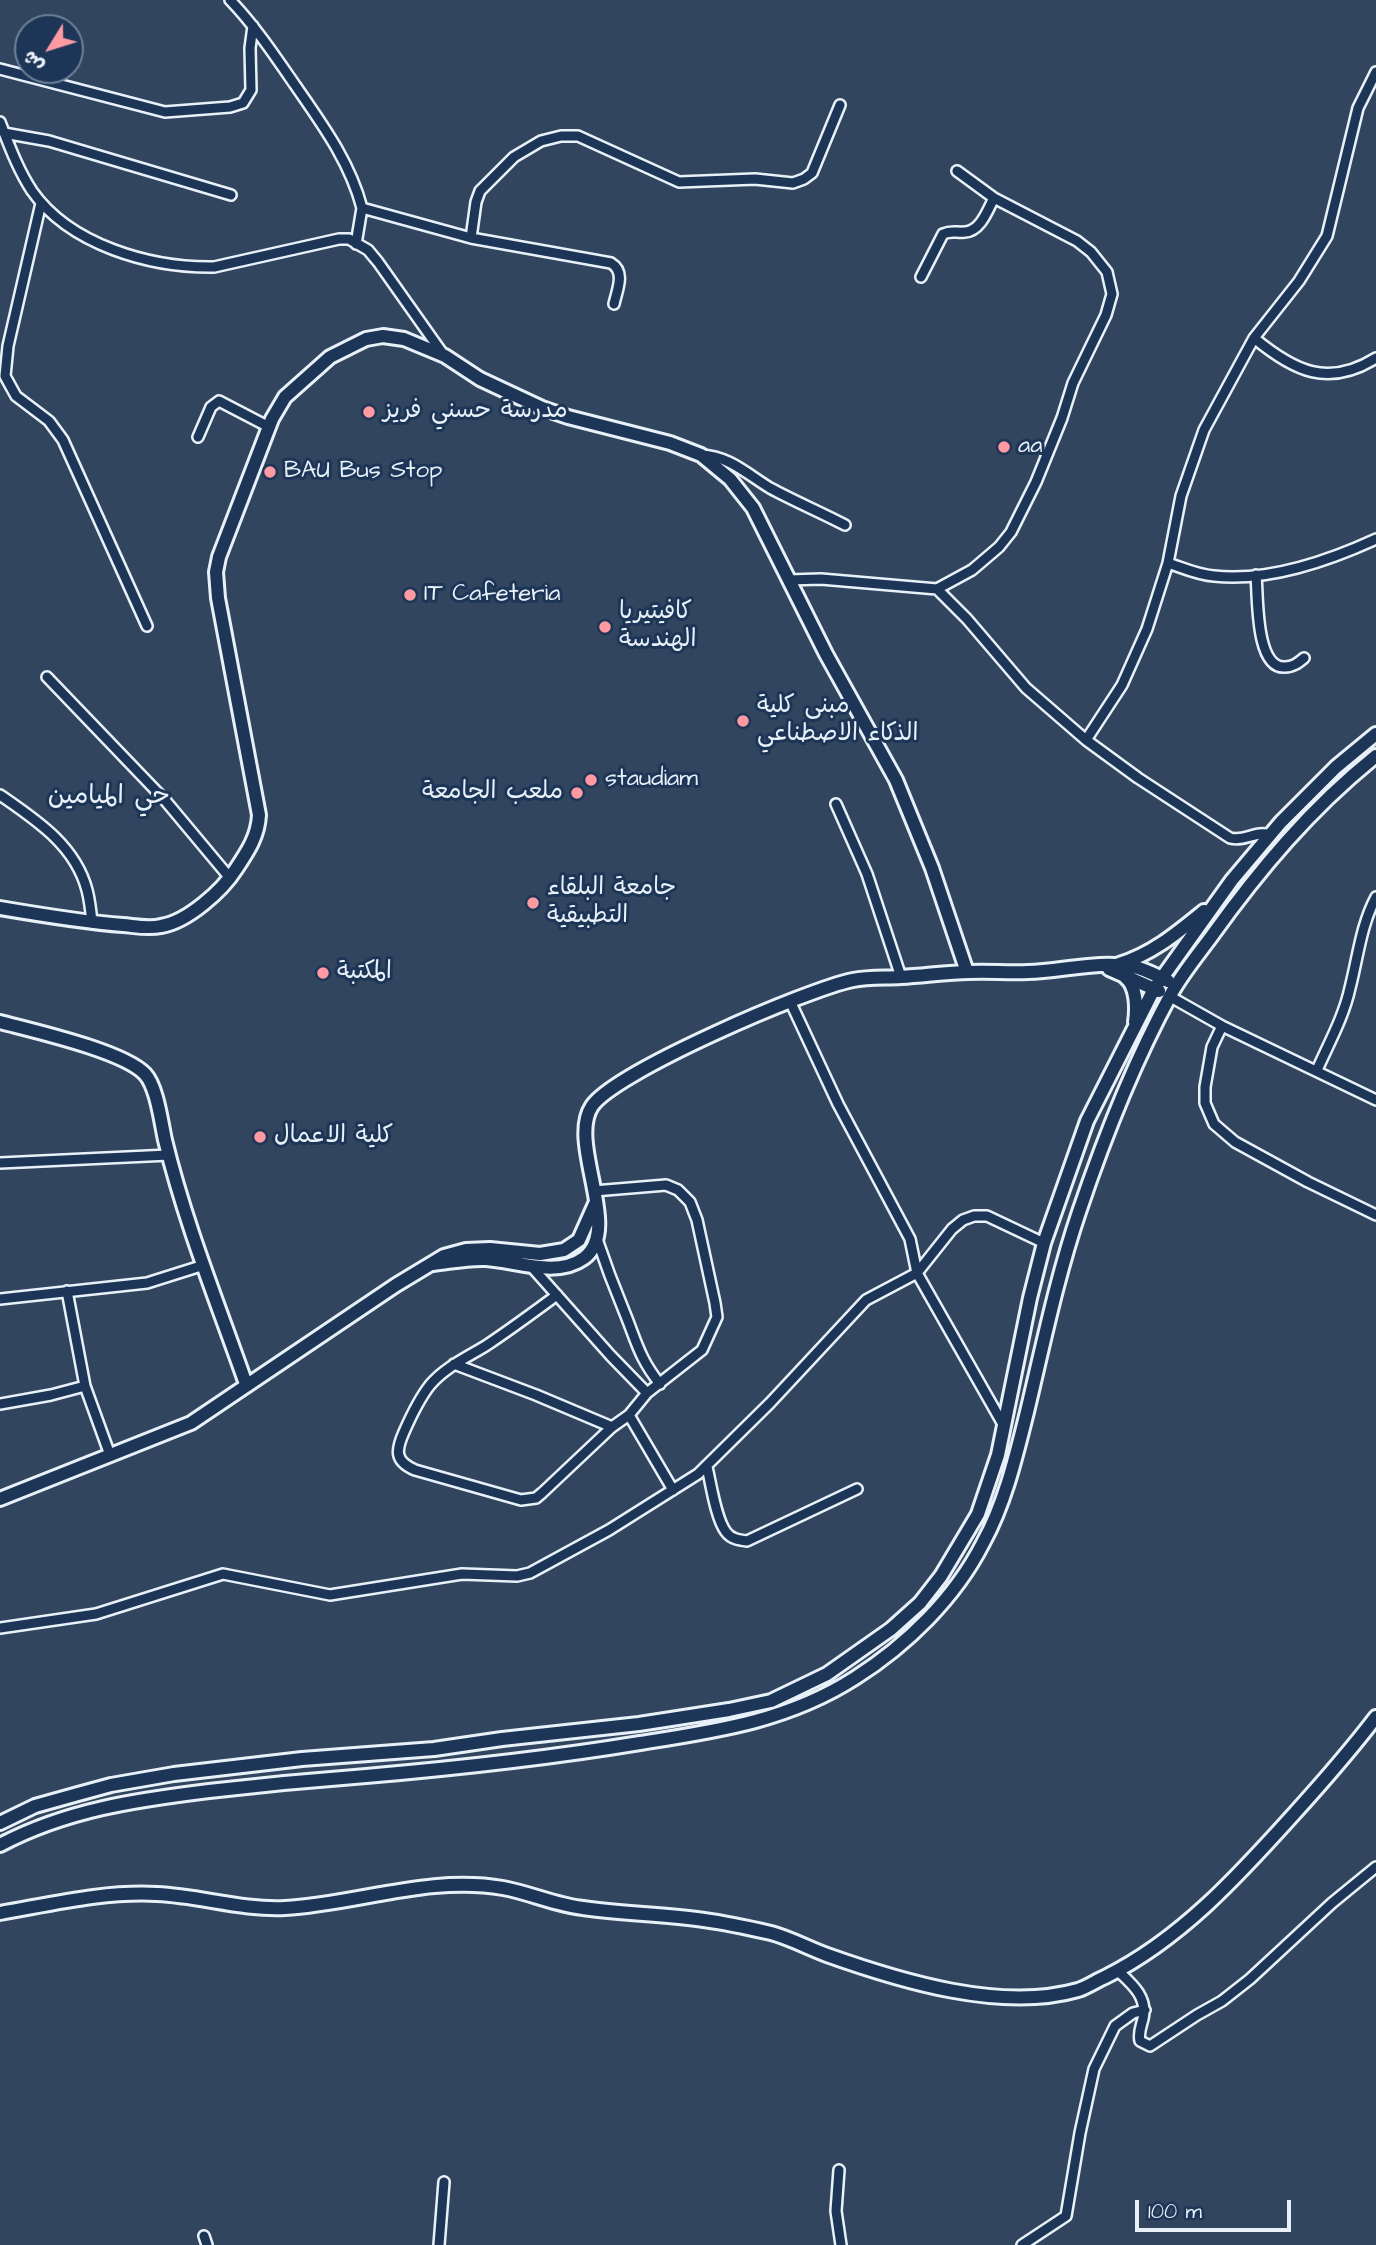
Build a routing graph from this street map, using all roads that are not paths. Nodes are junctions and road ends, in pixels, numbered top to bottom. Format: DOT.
graph roads {
  1 [pos="230,0"];
  2 [pos="253,26"];
  3 [pos="0,69"];
  4 [pos="1376,72"];
  5 [pos="841,105"];
  6 [pos="0,122"];
  7 [pos="4,133"];
  8 [pos="957,171"];
  9 [pos="231,195"];
  10 [pos="994,198"];
  11 [pos="41,203"];
  12 [pos="362,208"];
  13 [pos="471,238"];
  14 [pos="356,244"];
  15 [pos="921,277"];
  16 [pos="614,304"];
  17 [pos="1254,338"];
  18 [pos="445,356"];
  19 [pos="1376,358"];
  20 [pos="269,427"];
  21 [pos="198,437"];
  22 [pos="702,455"];
  23 [pos="845,525"];
  24 [pos="1376,539"];
  25 [pos="1168,563"];
  26 [pos="1256,575"];
  27 [pos="788,580"];
  28 [pos="937,589"];
  29 [pos="147,626"];
  30 [pos="1304,658"];
  31 [pos="47,677"];
  32 [pos="1376,734"];
  33 [pos="1086,740"];
  34 [pos="1376,755"];
  35 [pos="0,795"];
  36 [pos="836,804"];
  37 [pos="1270,835"];
  38 [pos="230,878"];
  39 [pos="1376,897"];
  40 [pos="1217,900"];
  41 [pos="0,908"];
  42 [pos="92,923"];
  43 [pos="1116,969"];
  44 [pos="967,972"];
  45 [pos="901,977"];
  46 [pos="1158,983"];
  47 [pos="1172,991"];
  48 [pos="790,1001"];
  49 [pos="0,1022"];
  50 [pos="1135,1025"];
  51 [pos="1222,1026"];
  52 [pos="1317,1070"];
  53 [pos="1376,1100"];
  54 [pos="169,1155"];
  55 [pos="0,1163"];
  56 [pos="594,1198"];
  57 [pos="1376,1215"];
  58 [pos="597,1238"];
  59 [pos="1044,1243"];
  60 [pos="433,1264"];
  61 [pos="204,1265"];
  62 [pos="530,1265"];
  63 [pos="918,1273"];
  64 [pos="66,1291"];
  65 [pos="557,1295"];
  66 [pos="0,1299"];
  67 [pos="454,1364"];
  68 [pos="246,1384"];
  69 [pos="660,1384"];
  70 [pos="85,1386"];
  71 [pos="647,1393"];
  72 [pos="0,1404"];
  73 [pos="629,1415"];
  74 [pos="1004,1426"];
  75 [pos="612,1427"];
  76 [pos="110,1455"];
  77 [pos="707,1467"];
  78 [pos="857,1489"];
  79 [pos="673,1490"];
  80 [pos="0,1499"];
  81 [pos="0,1628"];
  82 [pos="1376,1717"];
  83 [pos="435,1749"];
  84 [pos="438,1769"];
  85 [pos="0,1823"];
  86 [pos="0,1845"];
  87 [pos="1376,1867"];
  88 [pos="0,1913"];
  89 [pos="1118,1971"];
  90 [pos="1145,2010"];
  91 [pos="839,2170"];
  92 [pos="444,2182"];
  93 [pos="439,2245"];
  94 [pos="841,2245"];
  95 [pos="1022,2245"];
  1 -- 2 [label="street"];
  2 -- 3 [label="street"];
  2 -- 12 [label="street"];
  4 -- 17 [label="street"];
  5 -- 13 [label="street"];
  6 -- 7 [label="street"];
  7 -- 9 [label="street"];
  7 -- 11 [label="street"];
  8 -- 10 [label="street"];
  10 -- 15 [label="street"];
  10 -- 28 [label="street"];
  11 -- 14 [label="street"];
  11 -- 29 [label="street"];
  12 -- 13 [label="street"];
  12 -- 14 [label="street"];
  13 -- 16 [label="street"];
  14 -- 18 [label="street"];
  17 -- 19 [label="street"];
  17 -- 25 [label="street"];
  18 -- 20 [label="street"];
  18 -- 22 [label="street"];
  20 -- 21 [label="street"];
  20 -- 38 [label="street"];
  22 -- 23 [label="street"];
  22 -- 27 [label="street"];
  24 -- 26 [label="street"];
  25 -- 26 [label="street"];
  25 -- 33 [label="street"];
  26 -- 30 [label="street"];
  27 -- 28 [label="street"];
  27 -- 44 [label="street"];
  28 -- 33 [label="street"];
  31 -- 38 [label="street"];
  32 -- 37 [label="street"];
  33 -- 37 [label="street"];
  34 -- 47 [label="street"];
  35 -- 42 [label="street"];
  36 -- 45 [label="street"];
  37 -- 40 [label="street"];
  38 -- 42 [label="street"];
  39 -- 52 [label="street"];
  40 -- 43 [label="street"];
  40 -- 46 [label="street"];
  41 -- 42 [label="street"];
  43 -- 44 [label="street"];
  43 -- 46 [label="street"];
  43 -- 50 [label="street"];
  44 -- 45 [label="street"];
  45 -- 48 [label="street"];
  46 -- 47 [label="street"];
  46 -- 50 [label="street"];
  47 -- 51 [label="street"];
  47 -- 84 [label="street"];
  48 -- 56 [label="street"];
  48 -- 63 [label="street"];
  49 -- 54 [label="street"];
  50 -- 59 [label="street"];
  51 -- 52 [label="street"];
  51 -- 57 [label="street"];
  52 -- 53 [label="street"];
  54 -- 55 [label="street"];
  54 -- 61 [label="street"];
  56 -- 58 [label="street"];
  56 -- 60 [label="street"];
  56 -- 69 [label="street"];
  58 -- 62 [label="street"];
  58 -- 69 [label="street"];
  59 -- 63 [label="street"];
  59 -- 74 [label="street"];
  60 -- 62 [label="street"];
  60 -- 68 [label="street"];
  61 -- 64 [label="street"];
  61 -- 68 [label="street"];
  62 -- 65 [label="street"];
  63 -- 74 [label="street"];
  63 -- 77 [label="street"];
  64 -- 66 [label="street"];
  64 -- 70 [label="street"];
  65 -- 67 [label="street"];
  65 -- 71 [label="street"];
  67 -- 75 [label="street"];
  67 -- 75 [label="street"];
  68 -- 76 [label="street"];
  69 -- 71 [label="street"];
  70 -- 72 [label="street"];
  70 -- 76 [label="street"];
  71 -- 73 [label="street"];
  73 -- 75 [label="street"];
  73 -- 79 [label="street"];
  74 -- 83 [label="street"];
  76 -- 80 [label="street"];
  77 -- 78 [label="street"];
  77 -- 79 [label="street"];
  79 -- 81 [label="street"];
  82 -- 89 [label="street"];
  83 -- 84 [label="street"];
  83 -- 85 [label="street"];
  84 -- 86 [label="street"];
  87 -- 90 [label="street"];
  88 -- 89 [label="street"];
  89 -- 90 [label="street"];
  90 -- 95 [label="street"];
  91 -- 94 [label="street"];
  92 -- 93 [label="street"];
}
